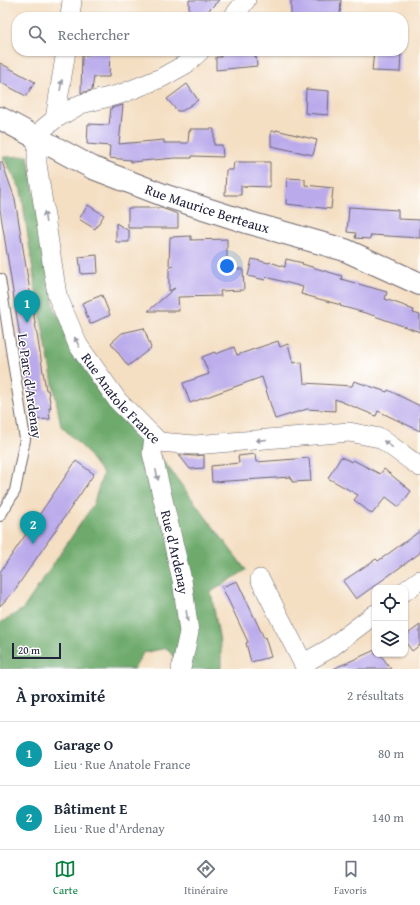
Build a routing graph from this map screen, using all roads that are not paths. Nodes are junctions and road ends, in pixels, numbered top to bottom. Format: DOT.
graph roads {
  1 [pos="72,0"];
  2 [pos="246,0"];
  3 [pos="71,12"];
  4 [pos="237,12"];
  5 [pos="65,56"];
  6 [pos="195,56"];
  7 [pos="0,118"];
  8 [pos="55,119"];
  9 [pos="37,138"];
  10 [pos="0,279"];
  11 [pos="420,284"];
  12 [pos="154,437"];
  13 [pos="420,467"];
  14 [pos="0,516"];
  15 [pos="260,579"];
  16 [pos="420,580"];
  17 [pos="408,589"];
  18 [pos="372,616"];
  19 [pos="305,666"];
  20 [pos="181,669"];
  1 -- 3 [label="street"];
  2 -- 4 [label="street"];
  8 -- 5 [label="street, one-way"];
  6 -- 8 [label="street"];
  7 -- 9 [label="main road, Rue Maurice Berteaux"];
  8 -- 9 [label="street"];
  9 -- 11 [label="main road, Rue Maurice Berteaux"];
  12 -- 9 [label="street, Rue Anatole France, one-way"];
  10 -- 14 [label="lane, Le Parc d'Ardenay"];
  13 -- 12 [label="street, Rue Anatole France, one-way"];
  12 -- 20 [label="street, Rue d'Ardenay, one-way"];
  15 -- 19 [label="street"];
  16 -- 17 [label="street"];
  18 -- 19 [label="street"];
}
